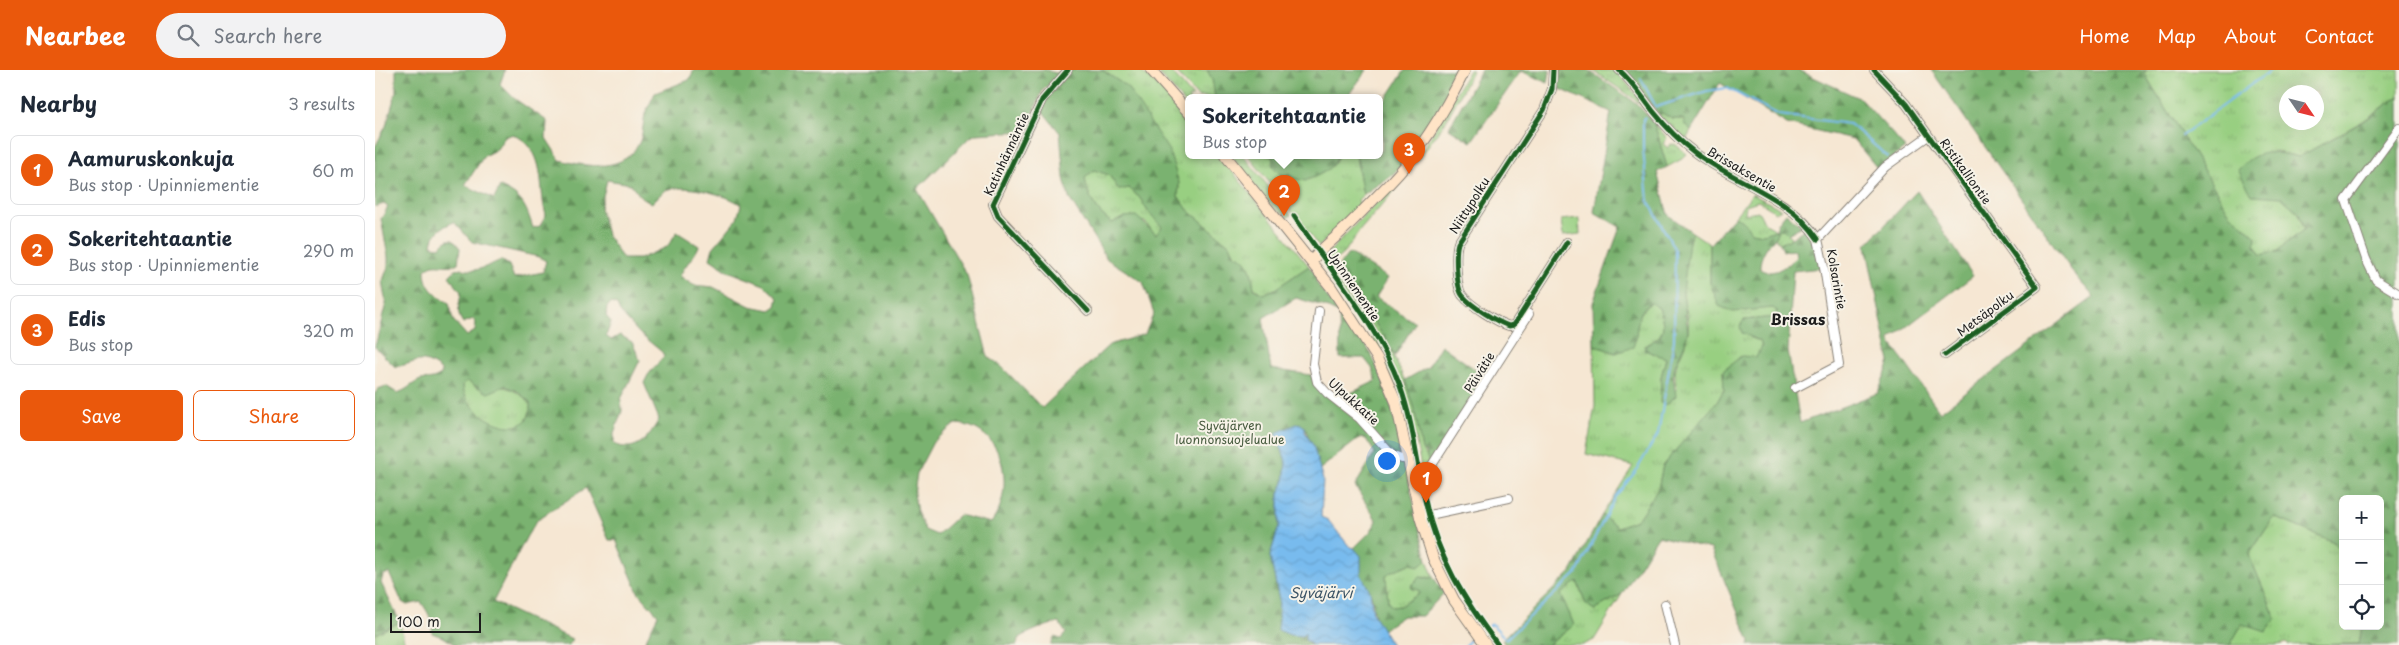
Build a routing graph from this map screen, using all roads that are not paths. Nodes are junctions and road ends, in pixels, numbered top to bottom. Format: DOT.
graph roads {
  1 [pos="1068,70"];
  2 [pos="1151,70"];
  3 [pos="1465,70"];
  4 [pos="1553,70"];
  5 [pos="1619,70"];
  6 [pos="1874,70"];
  7 [pos="1185,108"];
  8 [pos="2399,128"];
  9 [pos="1928,136"];
  10 [pos="1228,159"];
  11 [pos="1817,239"];
  12 [pos="1567,242"];
  13 [pos="1311,262"];
  14 [pos="1553,267"];
  15 [pos="2037,287"];
  16 [pos="2399,294"];
  17 [pos="1088,311"];
  18 [pos="1319,311"];
  19 [pos="1945,355"];
  20 [pos="1795,388"];
  21 [pos="1409,458"];
  22 [pos="1413,483"];
  23 [pos="1509,498"];
  24 [pos="1420,516"];
  25 [pos="1665,604"];
  26 [pos="1485,645"];
  27 [pos="1675,645"];
  1 -- 17 [label="street, Katinhännäntie"];
  2 -- 7 [label="street"];
  3 -- 13 [label="street"];
  4 -- 14 [label="street, Niittypolku"];
  5 -- 11 [label="street, Brissaksentie"];
  6 -- 9 [label="street, Ristikalliontie"];
  8 -- 16 [label="street"];
  9 -- 11 [label="street, Kolsarintie"];
  9 -- 15 [label="street, Ristikalliontie"];
  10 -- 13 [label="street, Upinniementie"];
  11 -- 20 [label="street, Kolsarintie"];
  12 -- 14 [label="street, Niittypolku"];
  13 -- 21 [label="street, Upinniementie"];
  14 -- 22 [label="street, Päivätie"];
  15 -- 19 [label="street, Metsäpolku"];
  18 -- 21 [label="street, Ulpukkatie"];
  21 -- 22 [label="street, Upinniementie"];
  22 -- 24 [label="street, Upinniementie"];
  23 -- 24 [label="street"];
  24 -- 26 [label="street, Upinniementie"];
  25 -- 27 [label="street"];
}
